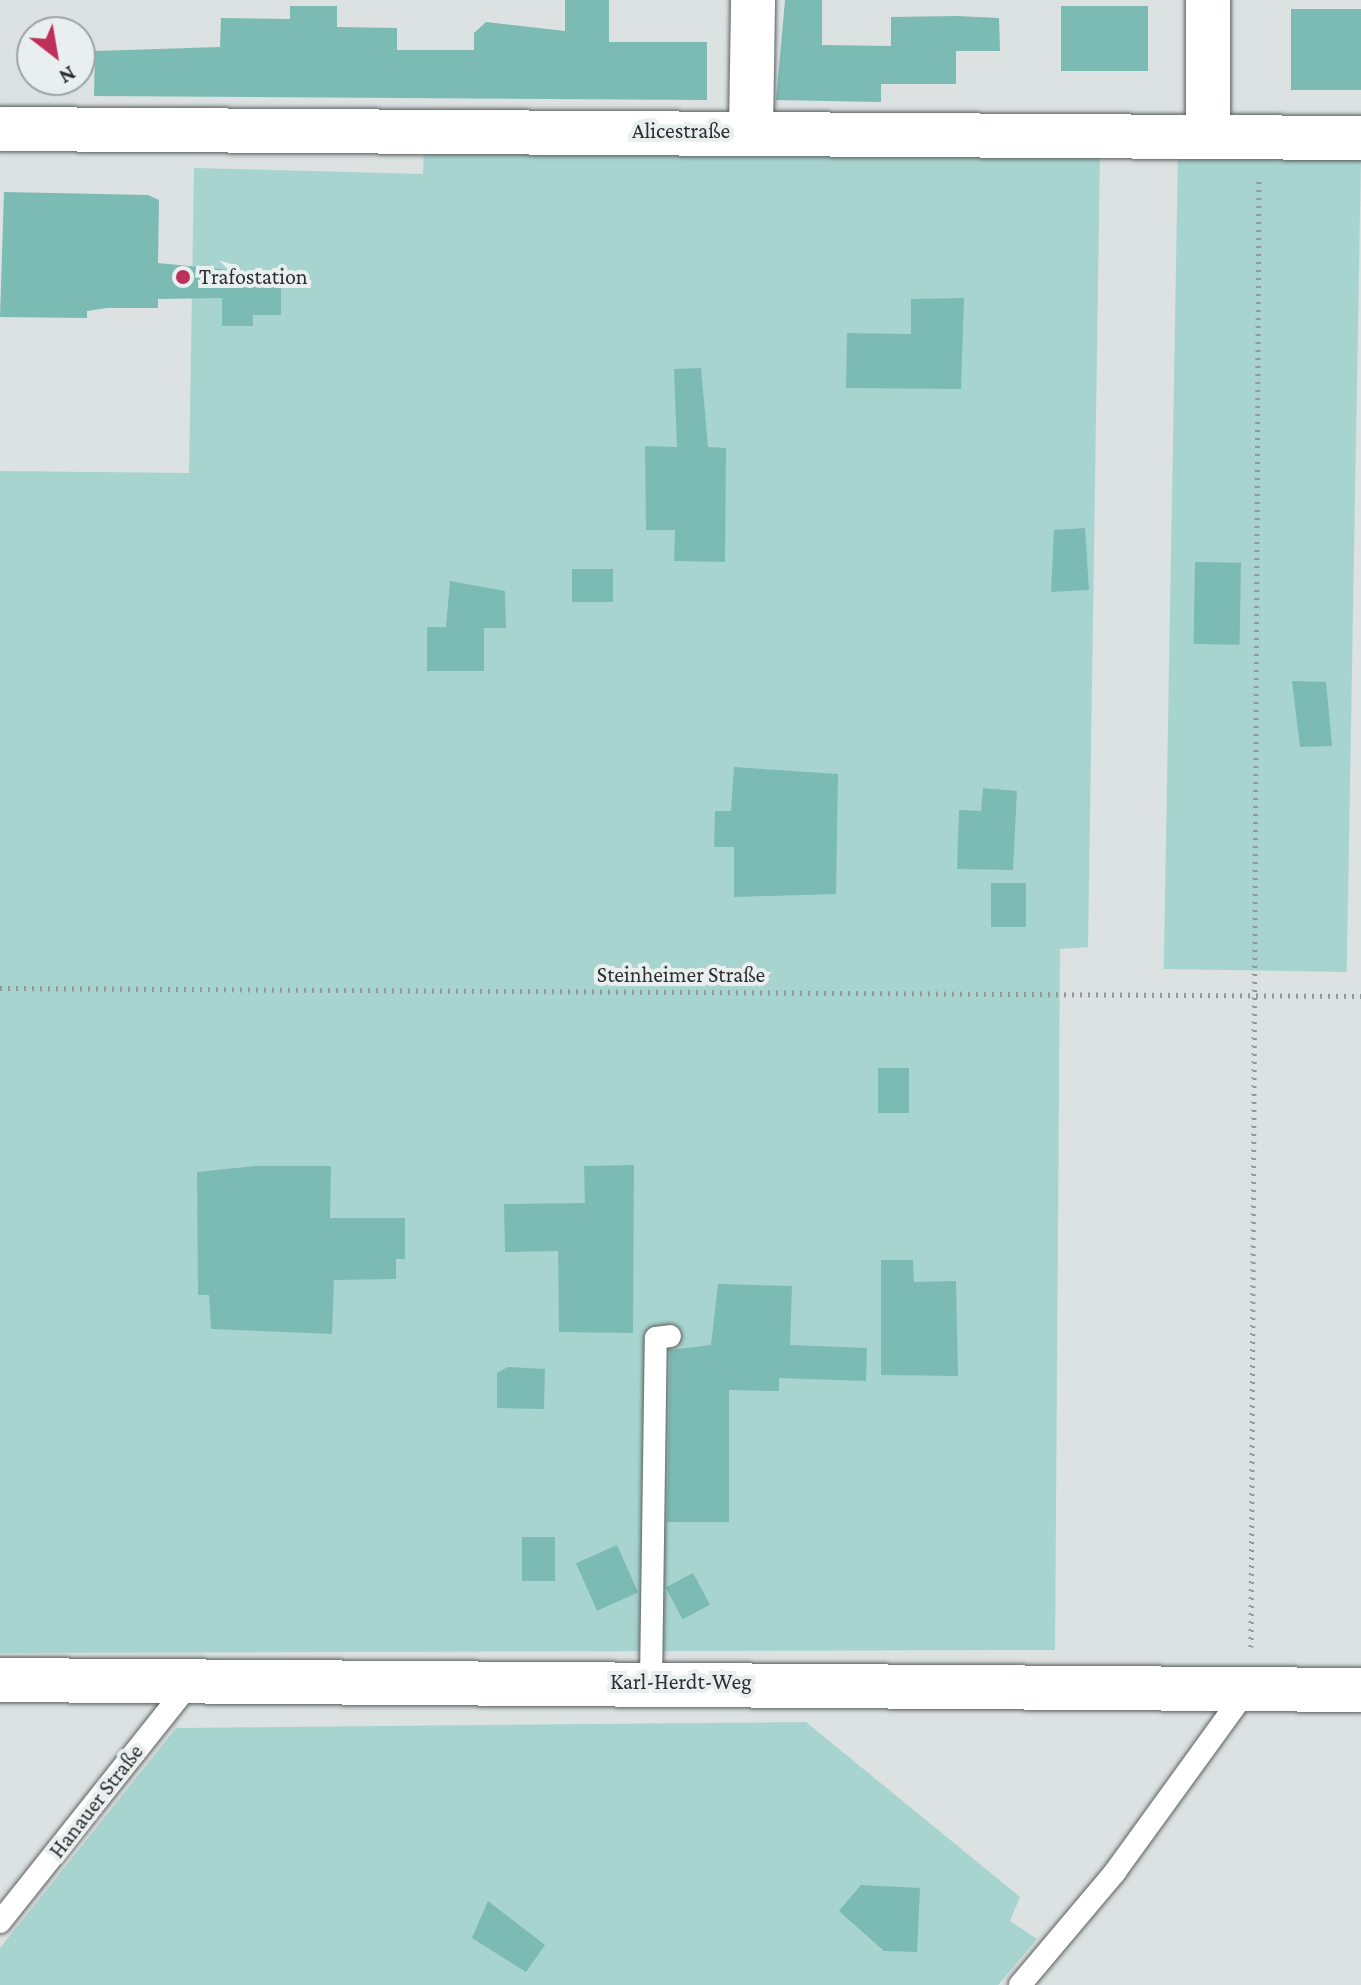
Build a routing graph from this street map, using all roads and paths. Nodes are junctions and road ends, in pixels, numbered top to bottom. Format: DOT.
graph roads {
  1 [pos="753,0"];
  2 [pos="1208,0"];
  3 [pos="0,129"];
  4 [pos="751,131"];
  5 [pos="1208,136"];
  6 [pos="1259,137"];
  7 [pos="1361,138"];
  8 [pos="0,988"];
  9 [pos="1254,995"];
  10 [pos="1361,996"];
  11 [pos="670,1336"];
  12 [pos="0,1680"];
  13 [pos="191,1681"];
  14 [pos="651,1682"];
  15 [pos="1251,1684"];
  16 [pos="1361,1690"];
  17 [pos="0,1922"];
  18 [pos="1020,1985"];
  1 -- 4 [label="street"];
  2 -- 5 [label="street"];
  3 -- 4 [label="street, Alicestraße"];
  4 -- 5 [label="street, Alicestraße"];
  5 -- 6 [label="street, Alicestraße"];
  6 -- 7 [label="street, Alicestraße"];
  6 -- 9 [label="path"];
  8 -- 9 [label="path, Steinheimer Straße"];
  9 -- 10 [label="path, Steinheimer Straße"];
  9 -- 15 [label="path"];
  11 -- 14 [label="lane"];
  12 -- 13 [label="street, Karl-Herdt-Weg"];
  13 -- 14 [label="street, Karl-Herdt-Weg"];
  13 -- 17 [label="lane, Hanauer Straße"];
  14 -- 15 [label="street, Karl-Herdt-Weg"];
  15 -- 16 [label="street, Karl-Herdt-Weg"];
  15 -- 18 [label="lane"];
}
